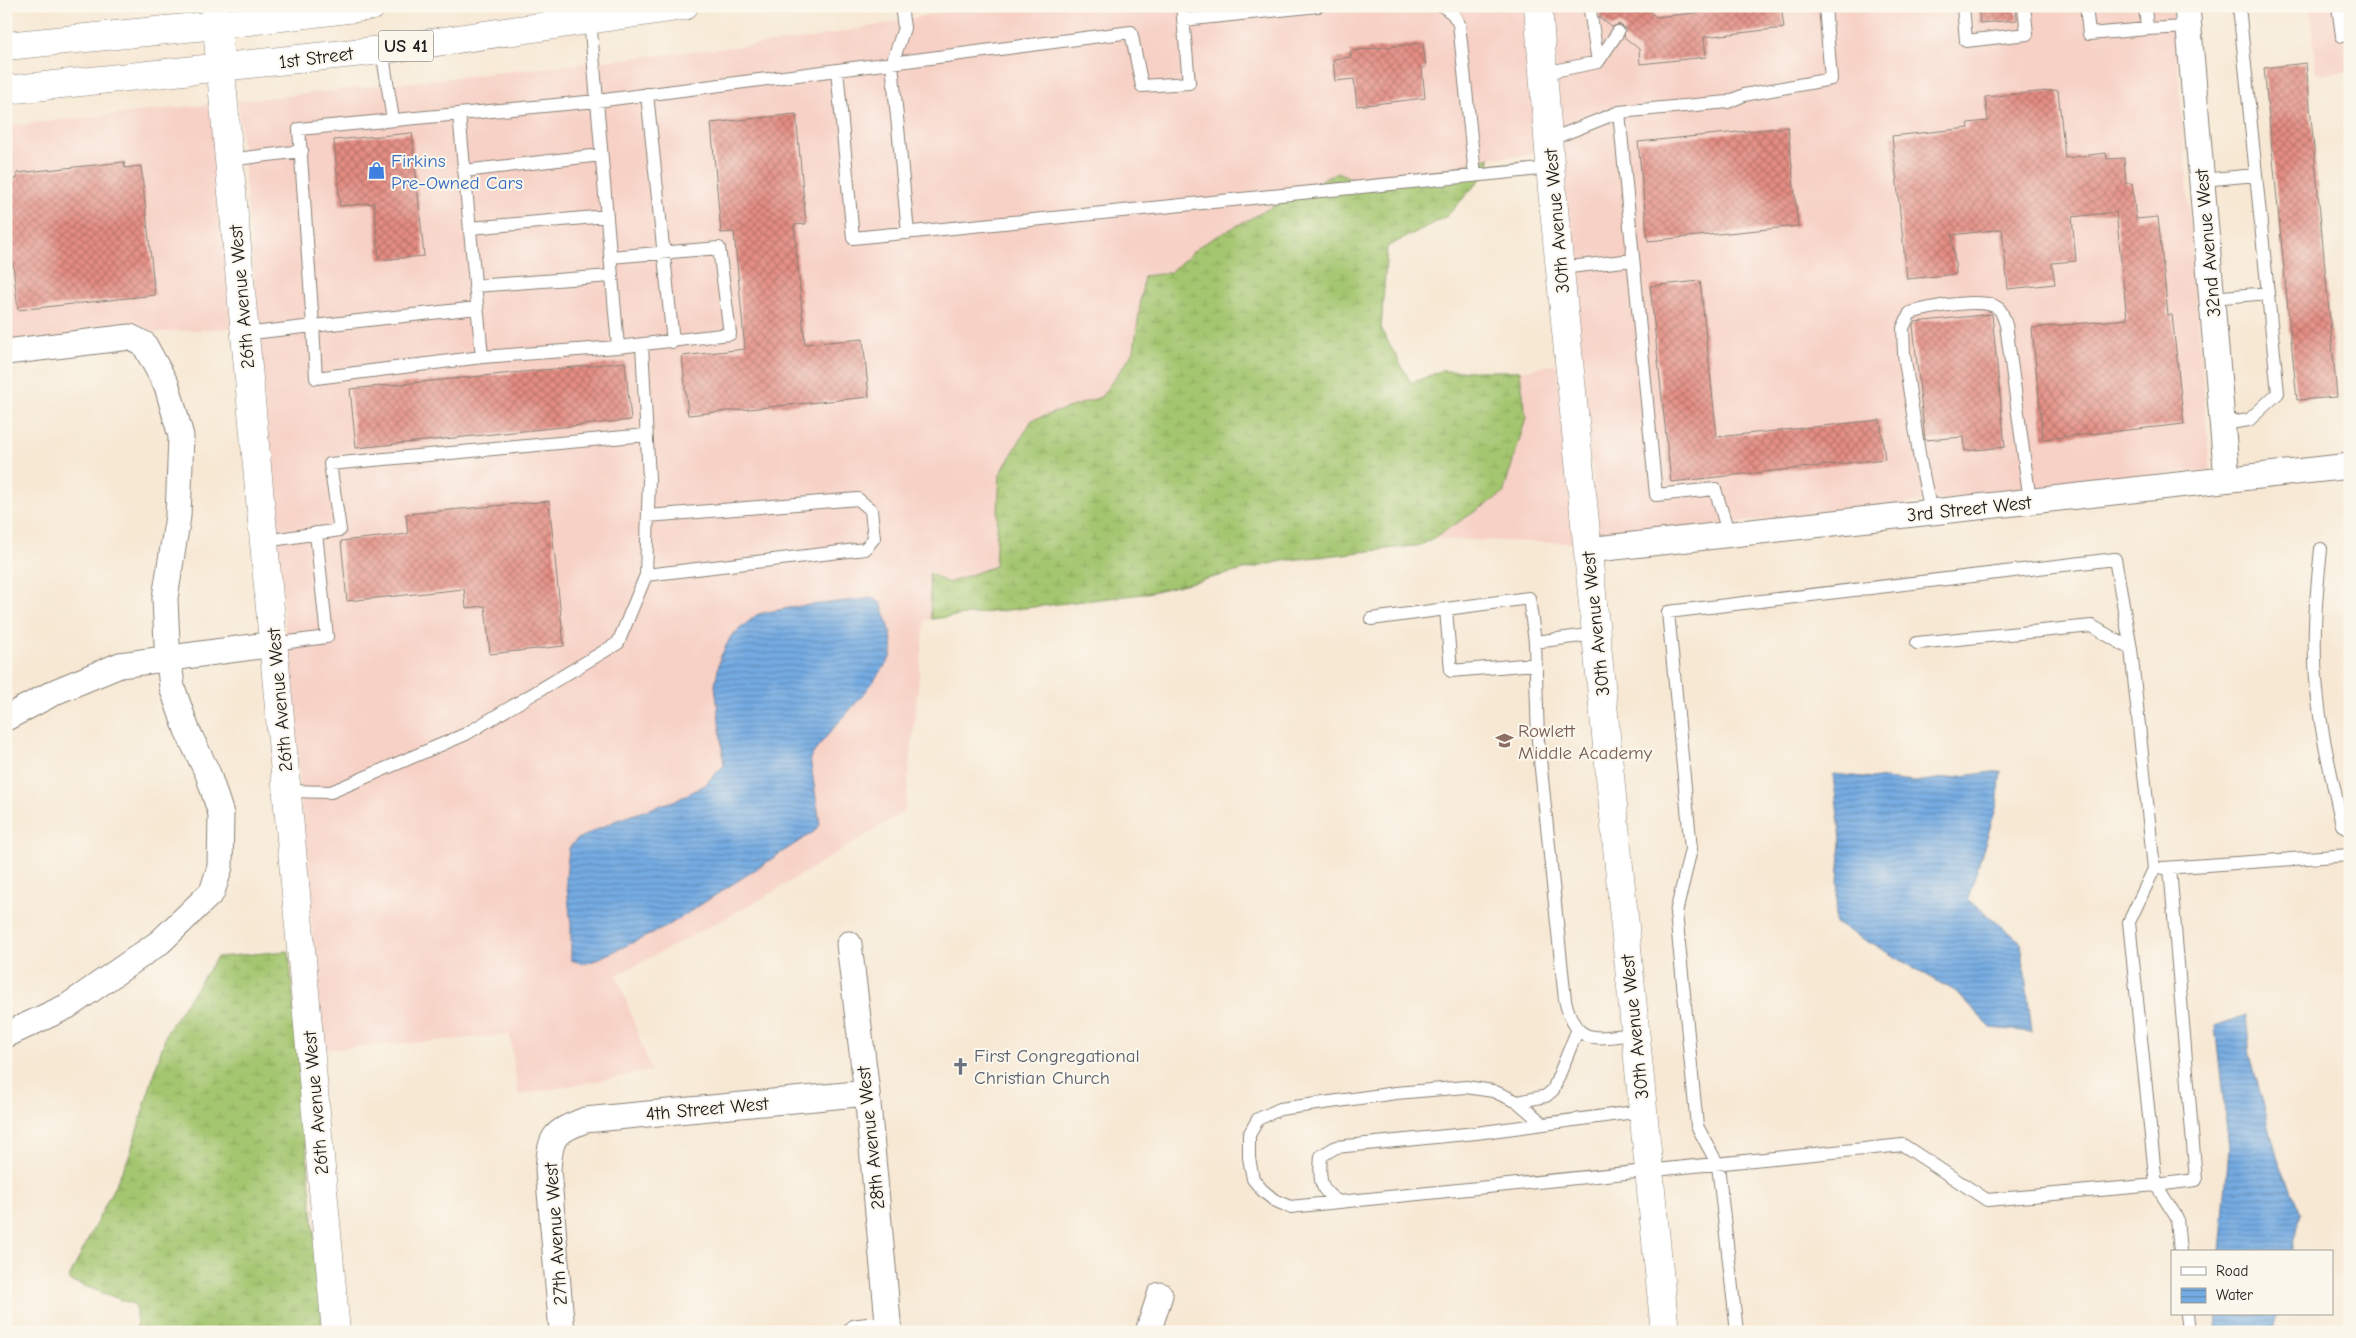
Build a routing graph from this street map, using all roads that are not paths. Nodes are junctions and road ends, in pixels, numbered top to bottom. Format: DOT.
graph roads {
  1 [pos="372,6"];
  2 [pos="616,6"];
  3 [pos="684,6"];
  4 [pos="901,6"];
  5 [pos="1182,6"];
  6 [pos="1318,6"];
  7 [pos="1443,6"];
  8 [pos="1538,6"];
  9 [pos="1592,6"];
  10 [pos="1825,6"];
  11 [pos="1962,6"];
  12 [pos="2018,6"];
  13 [pos="2024,6"];
  14 [pos="2086,6"];
  15 [pos="2145,6"];
  16 [pos="2239,6"];
  17 [pos="2338,6"];
  18 [pos="215,16"];
  19 [pos="2188,16"];
  20 [pos="590,19"];
  21 [pos="1184,20"];
  22 [pos="2147,29"];
  23 [pos="1618,32"];
  24 [pos="2021,35"];
  25 [pos="2350,35"];
  26 [pos="6,46"];
  27 [pos="382,50"];
  28 [pos="1598,62"];
  29 [pos="892,64"];
  30 [pos="220,68"];
  31 [pos="837,70"];
  32 [pos="1544,73"];
  33 [pos="6,90"];
  34 [pos="647,94"];
  35 [pos="597,101"];
  36 [pos="1619,112"];
  37 [pos="459,114"];
  38 [pos="393,120"];
  39 [pos="1549,140"];
  40 [pos="302,152"];
  41 [pos="601,155"];
  42 [pos="228,160"];
  43 [pos="1551,168"];
  44 [pos="464,171"];
  45 [pos="1475,175"];
  46 [pos="2256,175"];
  47 [pos="2202,180"];
  48 [pos="606,216"];
  49 [pos="470,228"];
  50 [pos="908,233"];
  51 [pos="664,253"];
  52 [pos="610,257"];
  53 [pos="1634,260"];
  54 [pos="1560,268"];
  55 [pos="611,276"];
  56 [pos="475,286"];
  57 [pos="2268,293"];
  58 [pos="2212,298"];
  59 [pos="477,308"];
  60 [pos="313,326"];
  61 [pos="244,334"];
  62 [pos="673,342"];
  63 [pos="642,345"];
  64 [pos="618,347"];
  65 [pos="6,352"];
  66 [pos="482,357"];
  67 [pos="2223,424"];
  68 [pos="646,434"];
  69 [pos="2350,466"];
  70 [pos="2227,479"];
  71 [pos="2030,502"];
  72 [pos="1931,512"];
  73 [pos="648,516"];
  74 [pos="316,533"];
  75 [pos="1729,535"];
  76 [pos="265,541"];
  77 [pos="2321,549"];
  78 [pos="1588,550"];
  79 [pos="646,574"];
  80 [pos="1446,609"];
  81 [pos="1371,619"];
  82 [pos="1596,634"];
  83 [pos="1535,642"];
  84 [pos="1918,643"];
  85 [pos="274,644"];
  86 [pos="2131,649"];
  87 [pos="169,657"];
  88 [pos="1536,664"];
  89 [pos="6,718"];
  90 [pos="287,791"];
  91 [pos="2350,830"];
  92 [pos="2350,855"];
  93 [pos="2170,868"];
  94 [pos="2154,869"];
  95 [pos="849,944"];
  96 [pos="1577,1031"];
  97 [pos="1635,1034"];
  98 [pos="6,1035"];
  99 [pos="867,1093"];
  100 [pos="1518,1102"];
  101 [pos="1642,1111"];
  102 [pos="1542,1123"];
  103 [pos="554,1138"];
  104 [pos="1718,1164"];
  105 [pos="1648,1172"];
  106 [pos="2156,1185"];
  107 [pos="1339,1202"];
  108 [pos="2180,1250"];
  109 [pos="1160,1295"];
  110 [pos="2187,1316"];
  111 [pos="888,1330"];
  112 [pos="336,1332"];
  113 [pos="562,1332"];
  114 [pos="856,1332"];
  115 [pos="1148,1332"];
  116 [pos="1665,1332"];
  117 [pos="1737,1332"];
  118 [pos="2189,1332"];
  1 -- 18 [label="street, US 41"];
  2 -- 20 [label="street"];
  3 -- 20 [label="street, 1st Street / US 41"];
  4 -- 29 [label="lane"];
  5 -- 21 [label="lane"];
  6 -- 21 [label="lane"];
  7 -- 45 [label="lane"];
  8 -- 32 [label="street, 30th Avenue West"];
  9 -- 28 [label="lane"];
  10 -- 36 [label="lane"];
  11 -- 24 [label="lane"];
  12 -- 24 [label="lane"];
  13 -- 24 [label="lane"];
  14 -- 22 [label="lane"];
  15 -- 22 [label="lane"];
  16 -- 46 [label="lane"];
  17 -- 25 [label="lane"];
  18 -- 26 [label="street, US 41"];
  18 -- 30 [label="street, 26th Avenue West"];
  19 -- 22 [label="lane"];
  19 -- 47 [label="street, 32nd Avenue West"];
  20 -- 27 [label="street, 1st Street / US 41"];
  20 -- 35 [label="lane"];
  21 -- 29 [label="lane"];
  23 -- 28 [label="lane"];
  27 -- 30 [label="street, 1st Street / US 41"];
  27 -- 38 [label="lane"];
  28 -- 32 [label="lane"];
  29 -- 31 [label="lane"];
  29 -- 50 [label="lane"];
  30 -- 33 [label="street, 1st Street / US 41"];
  30 -- 42 [label="street, 26th Avenue West"];
  31 -- 34 [label="lane"];
  31 -- 50 [label="lane"];
  32 -- 39 [label="street, 30th Avenue West"];
  34 -- 35 [label="lane"];
  34 -- 51 [label="lane"];
  35 -- 37 [label="lane"];
  35 -- 41 [label="lane"];
  36 -- 39 [label="lane"];
  36 -- 53 [label="lane"];
  37 -- 38 [label="lane"];
  37 -- 44 [label="lane"];
  38 -- 40 [label="lane"];
  39 -- 43 [label="street, 30th Avenue West"];
  40 -- 42 [label="lane"];
  40 -- 60 [label="lane"];
  41 -- 44 [label="lane"];
  41 -- 48 [label="lane"];
  42 -- 61 [label="street, 26th Avenue West"];
  43 -- 45 [label="lane"];
  43 -- 54 [label="street, 30th Avenue West"];
  44 -- 49 [label="lane"];
  45 -- 50 [label="lane"];
  46 -- 47 [label="lane"];
  46 -- 57 [label="lane"];
  47 -- 58 [label="street, 32nd Avenue West"];
  48 -- 49 [label="lane"];
  48 -- 52 [label="lane"];
  49 -- 56 [label="lane"];
  51 -- 52 [label="lane"];
  51 -- 62 [label="lane"];
  51 -- 62 [label="lane"];
  52 -- 55 [label="lane"];
  53 -- 54 [label="lane"];
  53 -- 75 [label="lane"];
  54 -- 78 [label="street, 30th Avenue West"];
  55 -- 56 [label="lane"];
  55 -- 64 [label="lane"];
  56 -- 59 [label="lane"];
  57 -- 58 [label="lane"];
  57 -- 67 [label="lane"];
  58 -- 67 [label="street, 32nd Avenue West"];
  59 -- 60 [label="lane"];
  59 -- 66 [label="lane"];
  60 -- 61 [label="lane"];
  60 -- 66 [label="lane"];
  61 -- 76 [label="street, 26th Avenue West"];
  62 -- 63 [label="lane"];
  63 -- 64 [label="lane"];
  63 -- 68 [label="lane"];
  64 -- 66 [label="lane"];
  65 -- 87 [label="street"];
  67 -- 70 [label="street, 32nd Avenue West"];
  68 -- 73 [label="lane"];
  68 -- 74 [label="lane"];
  69 -- 70 [label="street, 3rd Street West"];
  70 -- 71 [label="street, 3rd Street West"];
  71 -- 72 [label="street, 3rd Street West"];
  71 -- 72 [label="lane"];
  72 -- 75 [label="street, 3rd Street West"];
  73 -- 79 [label="lane"];
  73 -- 79 [label="lane"];
  74 -- 76 [label="lane"];
  74 -- 85 [label="lane"];
  75 -- 78 [label="street, 3rd Street West"];
  76 -- 85 [label="street, 26th Avenue West"];
  77 -- 91 [label="lane"];
  78 -- 82 [label="street, 30th Avenue West"];
  79 -- 90 [label="lane"];
  80 -- 81 [label="lane"];
  80 -- 83 [label="lane"];
  80 -- 88 [label="lane"];
  82 -- 83 [label="lane"];
  82 -- 97 [label="street, 30th Avenue West"];
  83 -- 88 [label="lane"];
  84 -- 86 [label="lane"];
  85 -- 87 [label="street"];
  85 -- 90 [label="street, 26th Avenue West"];
  86 -- 94 [label="lane"];
  86 -- 104 [label="lane"];
  87 -- 89 [label="street"];
  87 -- 98 [label="street"];
  88 -- 96 [label="lane"];
  90 -- 112 [label="street, 26th Avenue West"];
  92 -- 93 [label="lane"];
  93 -- 94 [label="lane"];
  93 -- 106 [label="lane"];
  94 -- 106 [label="lane"];
  95 -- 99 [label="street, 28th Avenue West"];
  96 -- 97 [label="lane"];
  96 -- 100 [label="lane"];
  97 -- 101 [label="street, 30th Avenue West"];
  99 -- 103 [label="street, 4th Street West"];
  99 -- 111 [label="street, 28th Avenue West"];
  100 -- 102 [label="lane"];
  100 -- 107 [label="lane"];
  101 -- 102 [label="lane"];
  101 -- 105 [label="street, 30th Avenue West"];
  102 -- 107 [label="lane"];
  103 -- 113 [label="street, 27th Avenue West"];
  104 -- 105 [label="lane"];
  104 -- 106 [label="lane"];
  104 -- 117 [label="lane"];
  105 -- 107 [label="lane"];
  105 -- 116 [label="street, 30th Avenue West"];
  106 -- 108 [label="lane"];
  109 -- 115 [label="street"];
  110 -- 118 [label="lane"];
  111 -- 114 [label="street"];
}
